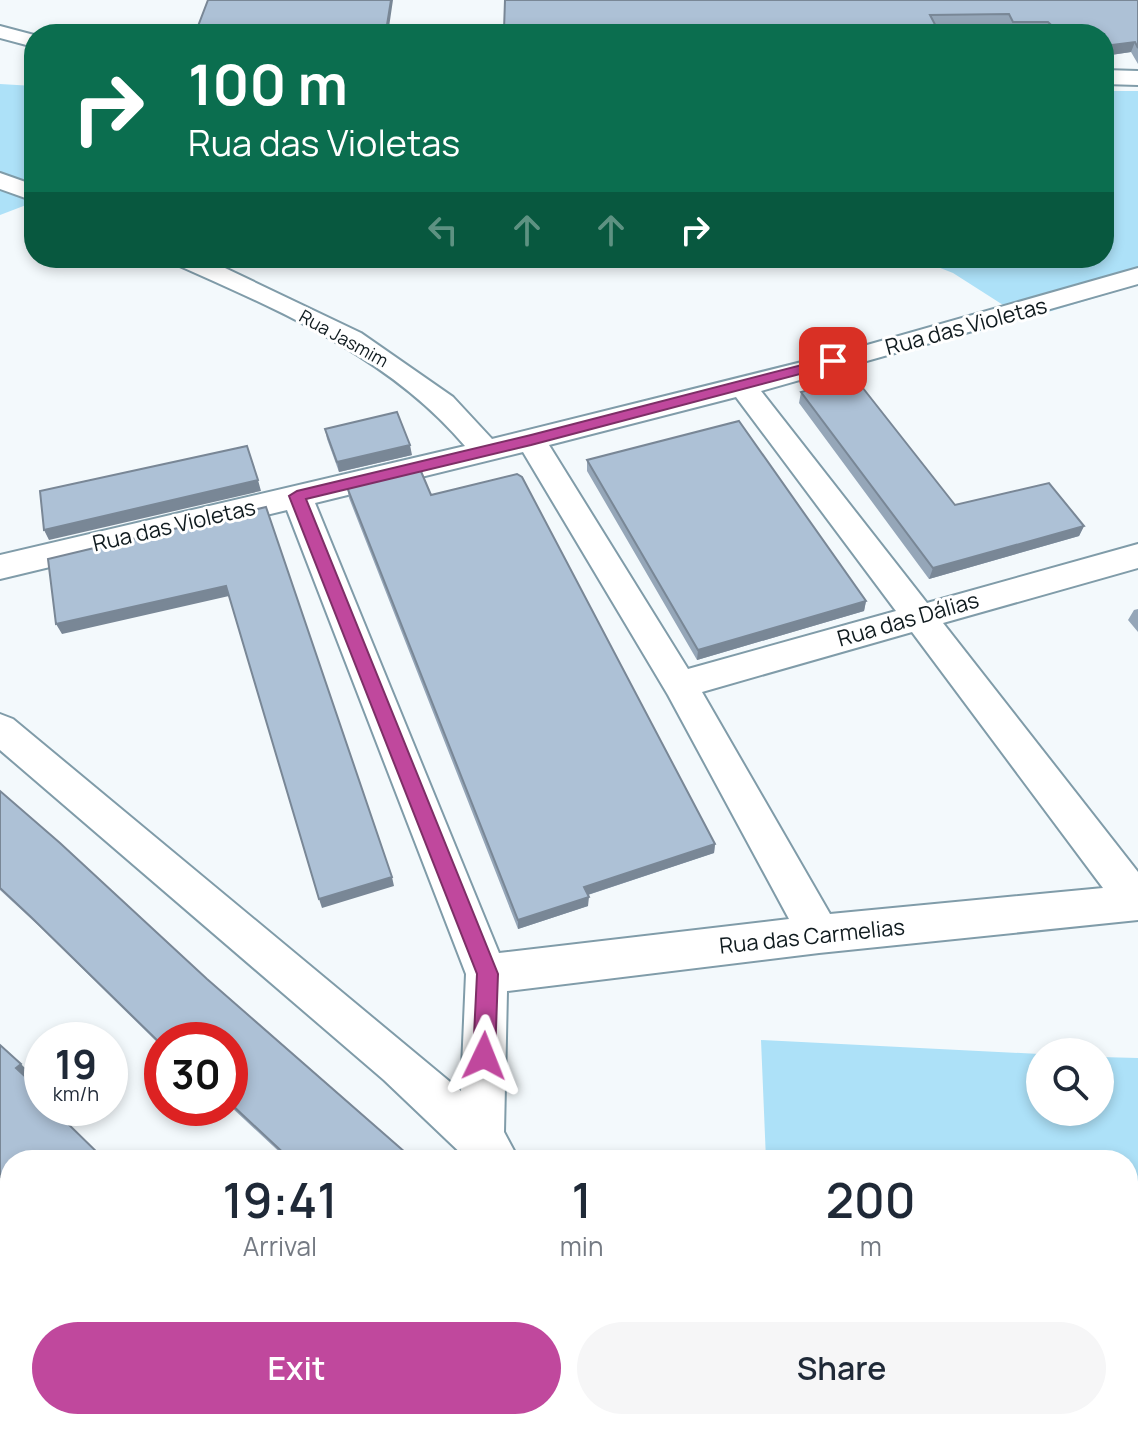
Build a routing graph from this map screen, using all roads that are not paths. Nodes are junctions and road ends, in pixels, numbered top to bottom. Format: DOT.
graph roads {
  1 [pos="0,32"];
  2 [pos="24,38"];
  3 [pos="1114,77"];
  4 [pos="1138,78"];
  5 [pos="0,180"];
  6 [pos="24,190"];
  7 [pos="203,268"];
  8 [pos="1138,276"];
  9 [pos="741,384"];
  10 [pos="531,440"];
  11 [pos="484,449"];
  12 [pos="297,496"];
  13 [pos="1138,556"];
  14 [pos="0,567"];
  15 [pos="918,615"];
  16 [pos="680,685"];
  17 [pos="0,729"];
  18 [pos="1137,902"];
  19 [pos="819,934"];
  20 [pos="487,974"];
  21 [pos="489,1149"];
  1 -- 2 [label="street"];
  3 -- 4 [label="street"];
  5 -- 6 [label="street"];
  7 -- 11 [label="street, Rua Jasmim"];
  8 -- 9 [label="street, Rua das Violetas"];
  9 -- 10 [label="street, Rua das Violetas"];
  9 -- 15 [label="street"];
  10 -- 11 [label="street, Rua das Violetas"];
  10 -- 16 [label="street"];
  11 -- 12 [label="street, Rua das Violetas"];
  12 -- 14 [label="street, Rua das Violetas"];
  12 -- 20 [label="street"];
  13 -- 15 [label="street, Rua das Dálias"];
  15 -- 16 [label="street, Rua das Dálias"];
  15 -- 18 [label="street"];
  16 -- 19 [label="street"];
  17 -- 21 [label="street"];
  18 -- 19 [label="street, Rua das Carmelias"];
  19 -- 20 [label="street, Rua das Carmelias"];
  20 -- 21 [label="street"];
}
